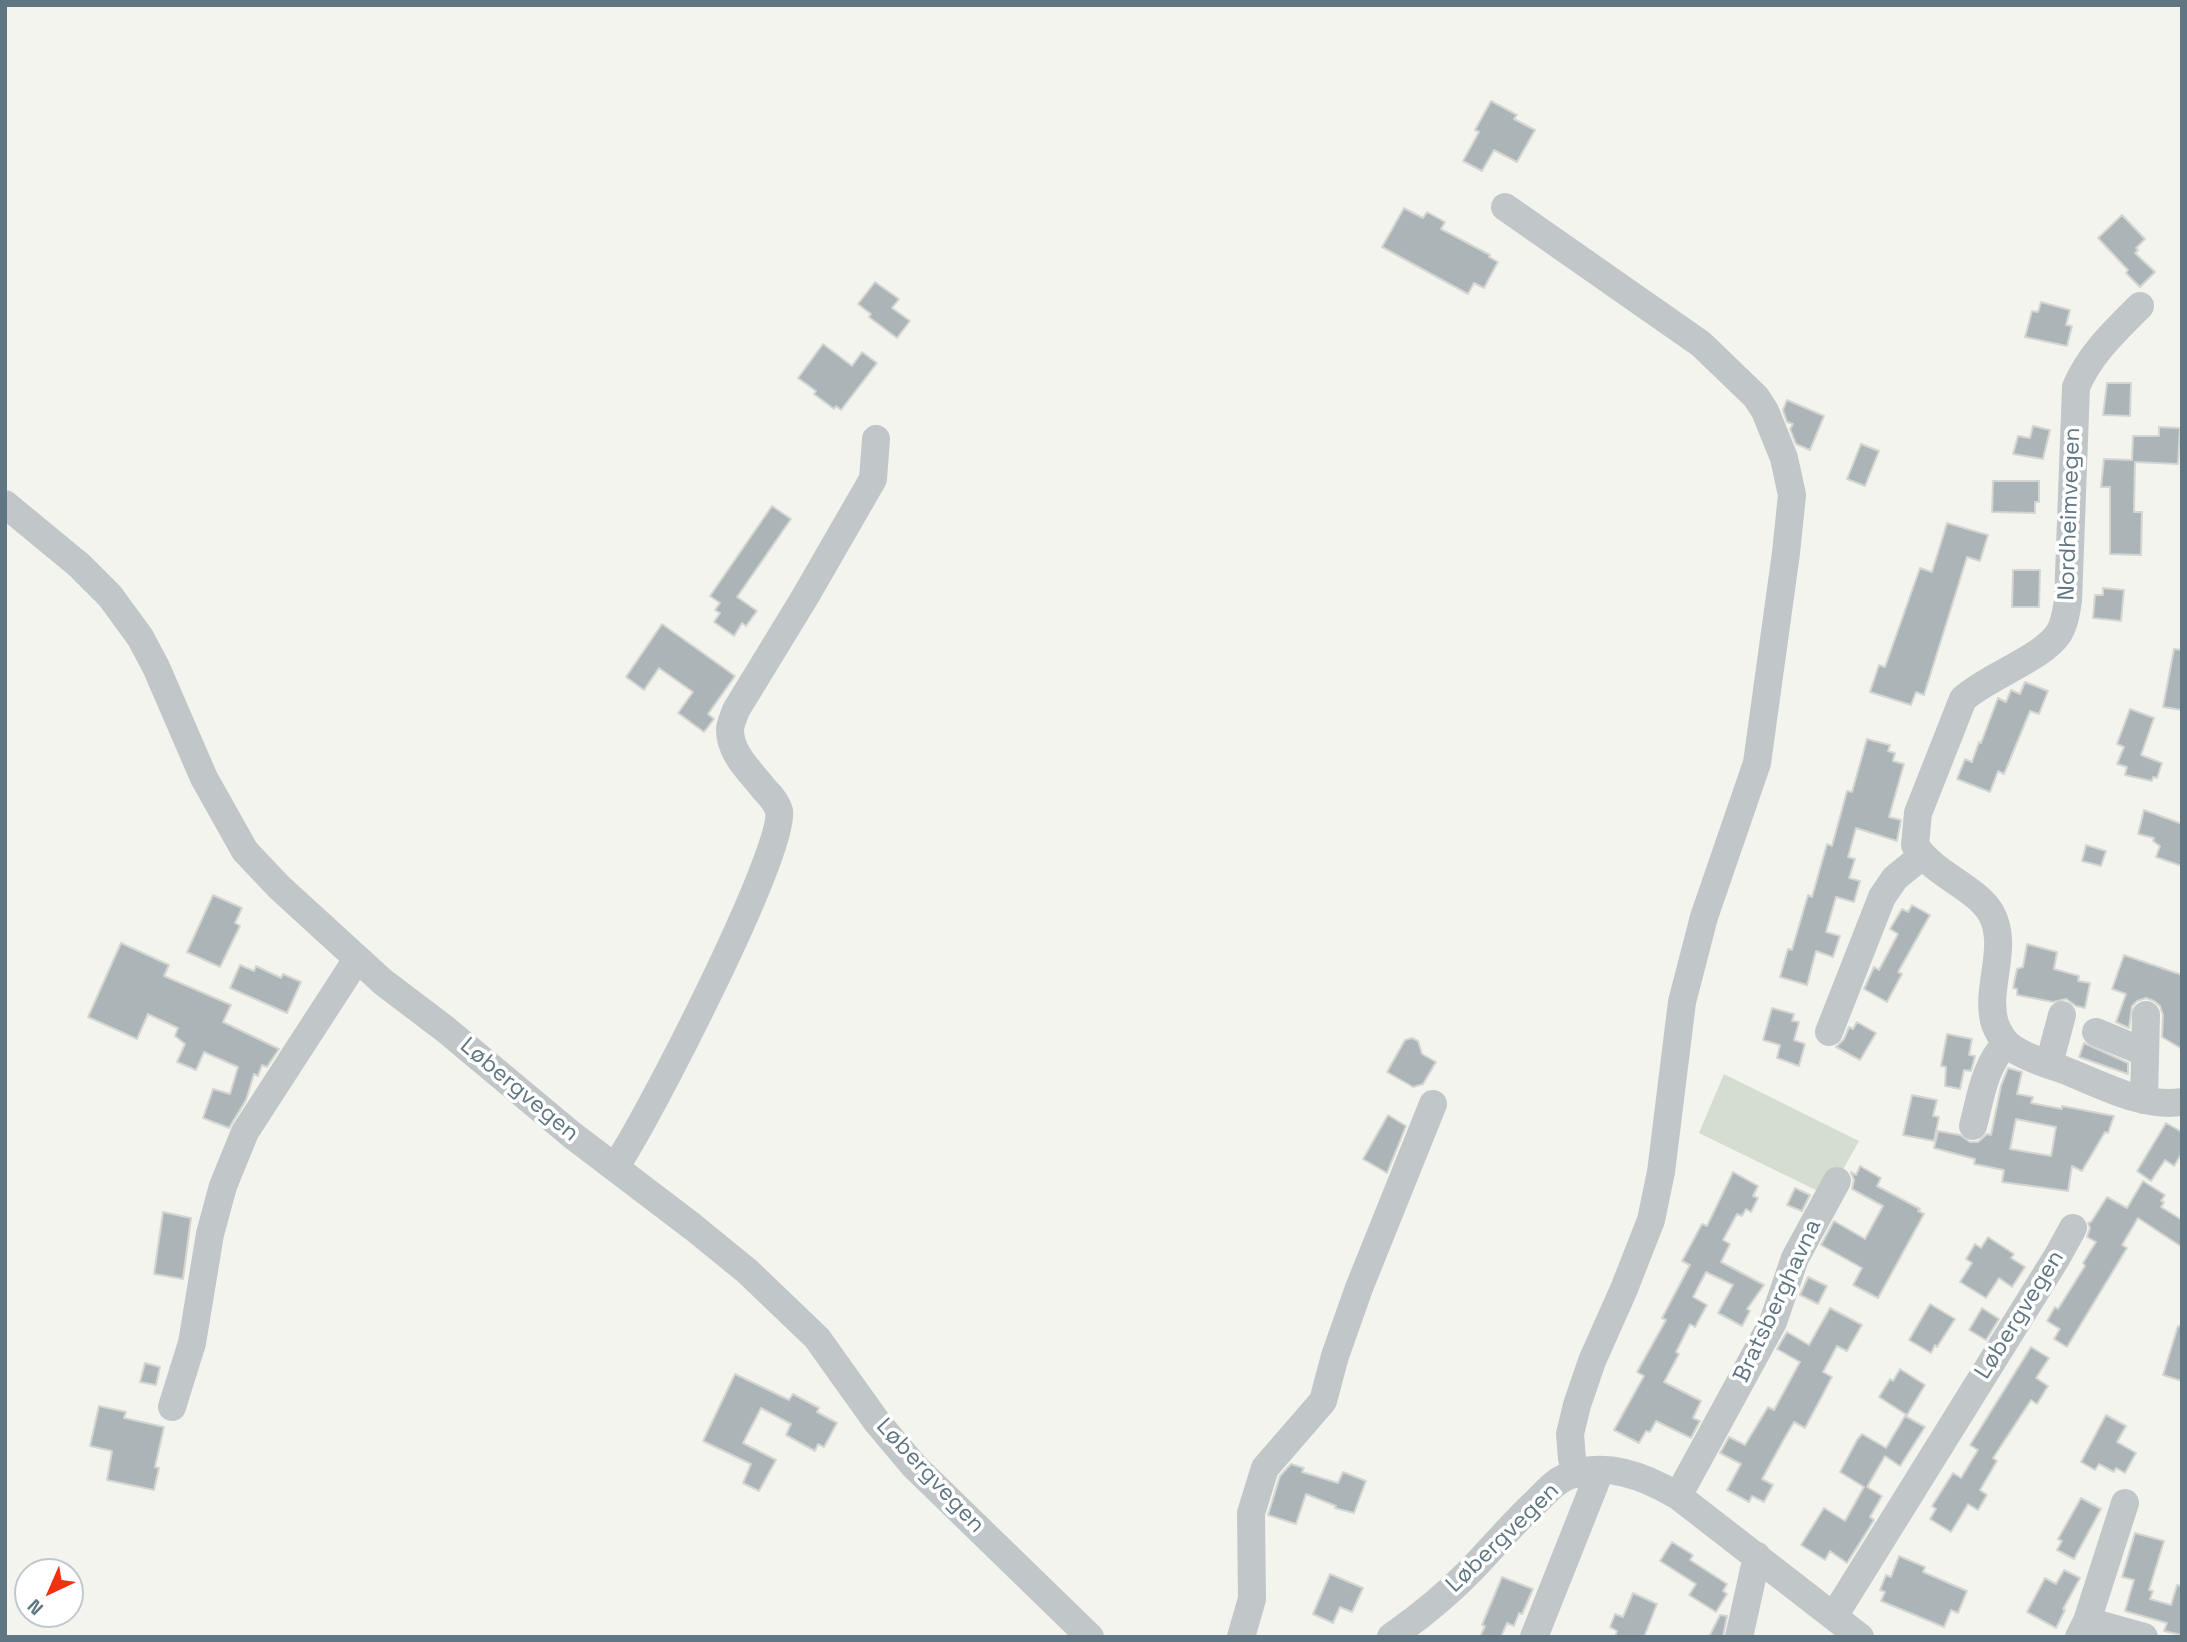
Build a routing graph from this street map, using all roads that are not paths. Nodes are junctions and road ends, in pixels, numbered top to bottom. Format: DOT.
graph roads {
  1 [pos="1505,207"];
  2 [pos="2140,306"];
  3 [pos="876,439"];
  4 [pos="5,504"];
  5 [pos="1922,856"];
  6 [pos="357,959"];
  7 [pos="2062,1014"];
  8 [pos="2146,1015"];
  9 [pos="1829,1032"];
  10 [pos="2096,1032"];
  11 [pos="2006,1043"];
  12 [pos="2144,1052"];
  13 [pos="2049,1064"];
  14 [pos="2144,1100"];
  15 [pos="2182,1102"];
  16 [pos="1433,1104"];
  17 [pos="1973,1126"];
  18 [pos="615,1167"];
  19 [pos="1837,1181"];
  20 [pos="2073,1228"];
  21 [pos="172,1407"];
  22 [pos="1589,1472"];
  23 [pos="1678,1496"];
  24 [pos="2125,1503"];
  25 [pos="1757,1556"];
  26 [pos="1834,1616"];
  27 [pos="2083,1629"];
  28 [pos="1090,1637"];
  29 [pos="1241,1637"];
  30 [pos="1391,1637"];
  31 [pos="1534,1637"];
  32 [pos="1740,1637"];
  33 [pos="1860,1637"];
  34 [pos="2144,1637"];
  1 -- 22 [label="street"];
  2 -- 5 [label="street, Nordheimvegen"];
  3 -- 18 [label="street"];
  4 -- 6 [label="street, Løbergvegen"];
  5 -- 9 [label="street"];
  5 -- 11 [label="street"];
  6 -- 18 [label="street, Løbergvegen"];
  6 -- 21 [label="street"];
  7 -- 13 [label="street"];
  8 -- 12 [label="street"];
  10 -- 12 [label="street"];
  11 -- 13 [label="street"];
  11 -- 17 [label="street"];
  12 -- 14 [label="street"];
  13 -- 14 [label="street"];
  14 -- 15 [label="street"];
  16 -- 29 [label="street"];
  18 -- 28 [label="street, Løbergvegen"];
  19 -- 23 [label="street, Bratsberghavna"];
  20 -- 26 [label="street, Løbergvegen"];
  22 -- 23 [label="street"];
  22 -- 30 [label="street, Løbergvegen"];
  22 -- 31 [label="street"];
  23 -- 25 [label="street"];
  24 -- 27 [label="street"];
  25 -- 26 [label="street"];
  25 -- 32 [label="street"];
  26 -- 33 [label="street"];
  27 -- 34 [label="street"];
}
